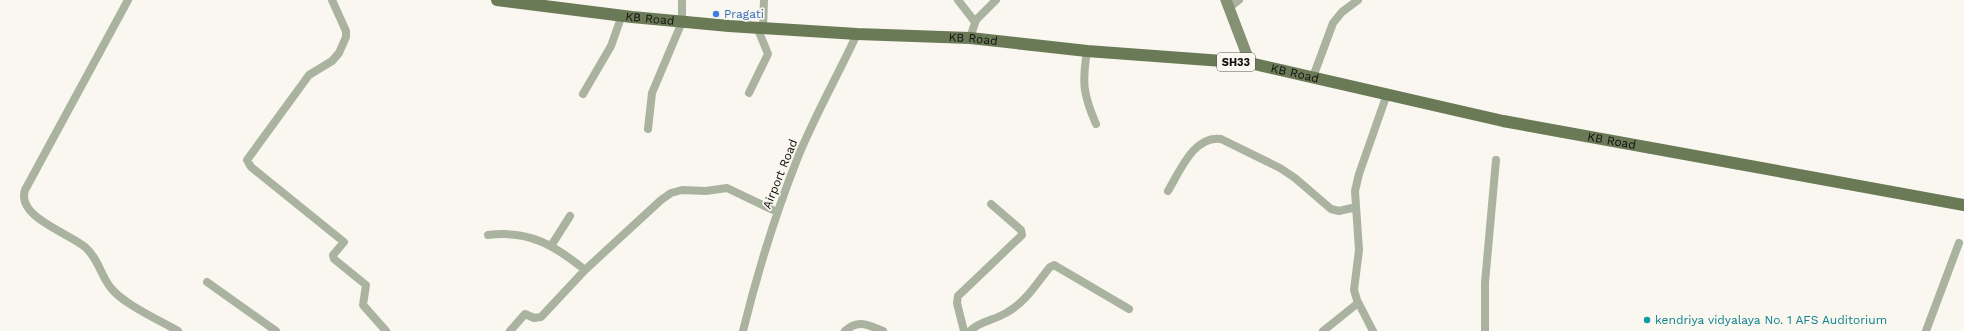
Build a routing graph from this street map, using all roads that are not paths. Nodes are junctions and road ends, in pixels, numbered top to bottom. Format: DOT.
graph roads {
  1 [pos="128,0"];
  2 [pos="332,0"];
  3 [pos="505,0"];
  4 [pos="682,0"];
  5 [pos="764,0"];
  6 [pos="958,0"];
  7 [pos="996,0"];
  8 [pos="1239,0"];
  9 [pos="1358,0"];
  10 [pos="1227,4"];
  11 [pos="622,15"];
  12 [pos="682,22"];
  13 [pos="975,22"];
  14 [pos="760,28"];
  15 [pos="857,34"];
  16 [pos="970,38"];
  17 [pos="1087,51"];
  18 [pos="1250,63"];
  19 [pos="1313,77"];
  20 [pos="749,93"];
  21 [pos="583,94"];
  22 [pos="1387,94"];
  23 [pos="1096,124"];
  24 [pos="648,129"];
  25 [pos="1496,160"];
  26 [pos="1168,191"];
  27 [pos="991,204"];
  28 [pos="1964,205"];
  29 [pos="1356,207"];
  30 [pos="777,212"];
  31 [pos="570,216"];
  32 [pos="488,234"];
  33 [pos="1958,243"];
  34 [pos="551,246"];
  35 [pos="584,270"];
  36 [pos="207,282"];
  37 [pos="1358,303"];
  38 [pos="1129,309"];
  39 [pos="178,331"];
  40 [pos="276,331"];
  41 [pos="386,331"];
  42 [pos="510,331"];
  43 [pos="743,331"];
  44 [pos="845,331"];
  45 [pos="882,331"];
  46 [pos="964,331"];
  47 [pos="970,331"];
  48 [pos="1323,331"];
  49 [pos="1373,331"];
  50 [pos="1485,331"];
  51 [pos="1926,331"];
  1 -- 39 [label="street"];
  2 -- 41 [label="street"];
  3 -- 11 [label="main road, KB Road / SH33"];
  4 -- 12 [label="street"];
  5 -- 14 [label="street"];
  6 -- 13 [label="street"];
  7 -- 13 [label="street"];
  8 -- 10 [label="street"];
  9 -- 19 [label="street"];
  10 -- 18 [label="main road"];
  11 -- 12 [label="main road, KB Road / SH33"];
  11 -- 21 [label="street"];
  12 -- 14 [label="main road, KB Road / SH33"];
  12 -- 24 [label="street"];
  13 -- 16 [label="street"];
  14 -- 15 [label="main road, KB Road / SH33"];
  14 -- 20 [label="street"];
  15 -- 16 [label="main road, KB Road / SH33"];
  15 -- 30 [label="street, Airport Road"];
  16 -- 17 [label="main road, KB Road / SH33"];
  17 -- 18 [label="main road, KB Road / SH33"];
  17 -- 23 [label="street"];
  18 -- 19 [label="main road, KB Road / SH33"];
  19 -- 22 [label="main road, KB Road / SH33"];
  22 -- 28 [label="main road, KB Road / SH33"];
  22 -- 29 [label="street"];
  25 -- 50 [label="street"];
  26 -- 29 [label="street"];
  27 -- 46 [label="street"];
  29 -- 37 [label="street"];
  30 -- 35 [label="street"];
  30 -- 43 [label="street, Airport Road"];
  31 -- 34 [label="street"];
  32 -- 34 [label="street"];
  33 -- 51 [label="street"];
  34 -- 35 [label="street"];
  35 -- 42 [label="street"];
  36 -- 40 [label="street"];
  37 -- 48 [label="street"];
  37 -- 49 [label="street"];
  38 -- 47 [label="street"];
  44 -- 45 [label="street"];
}
